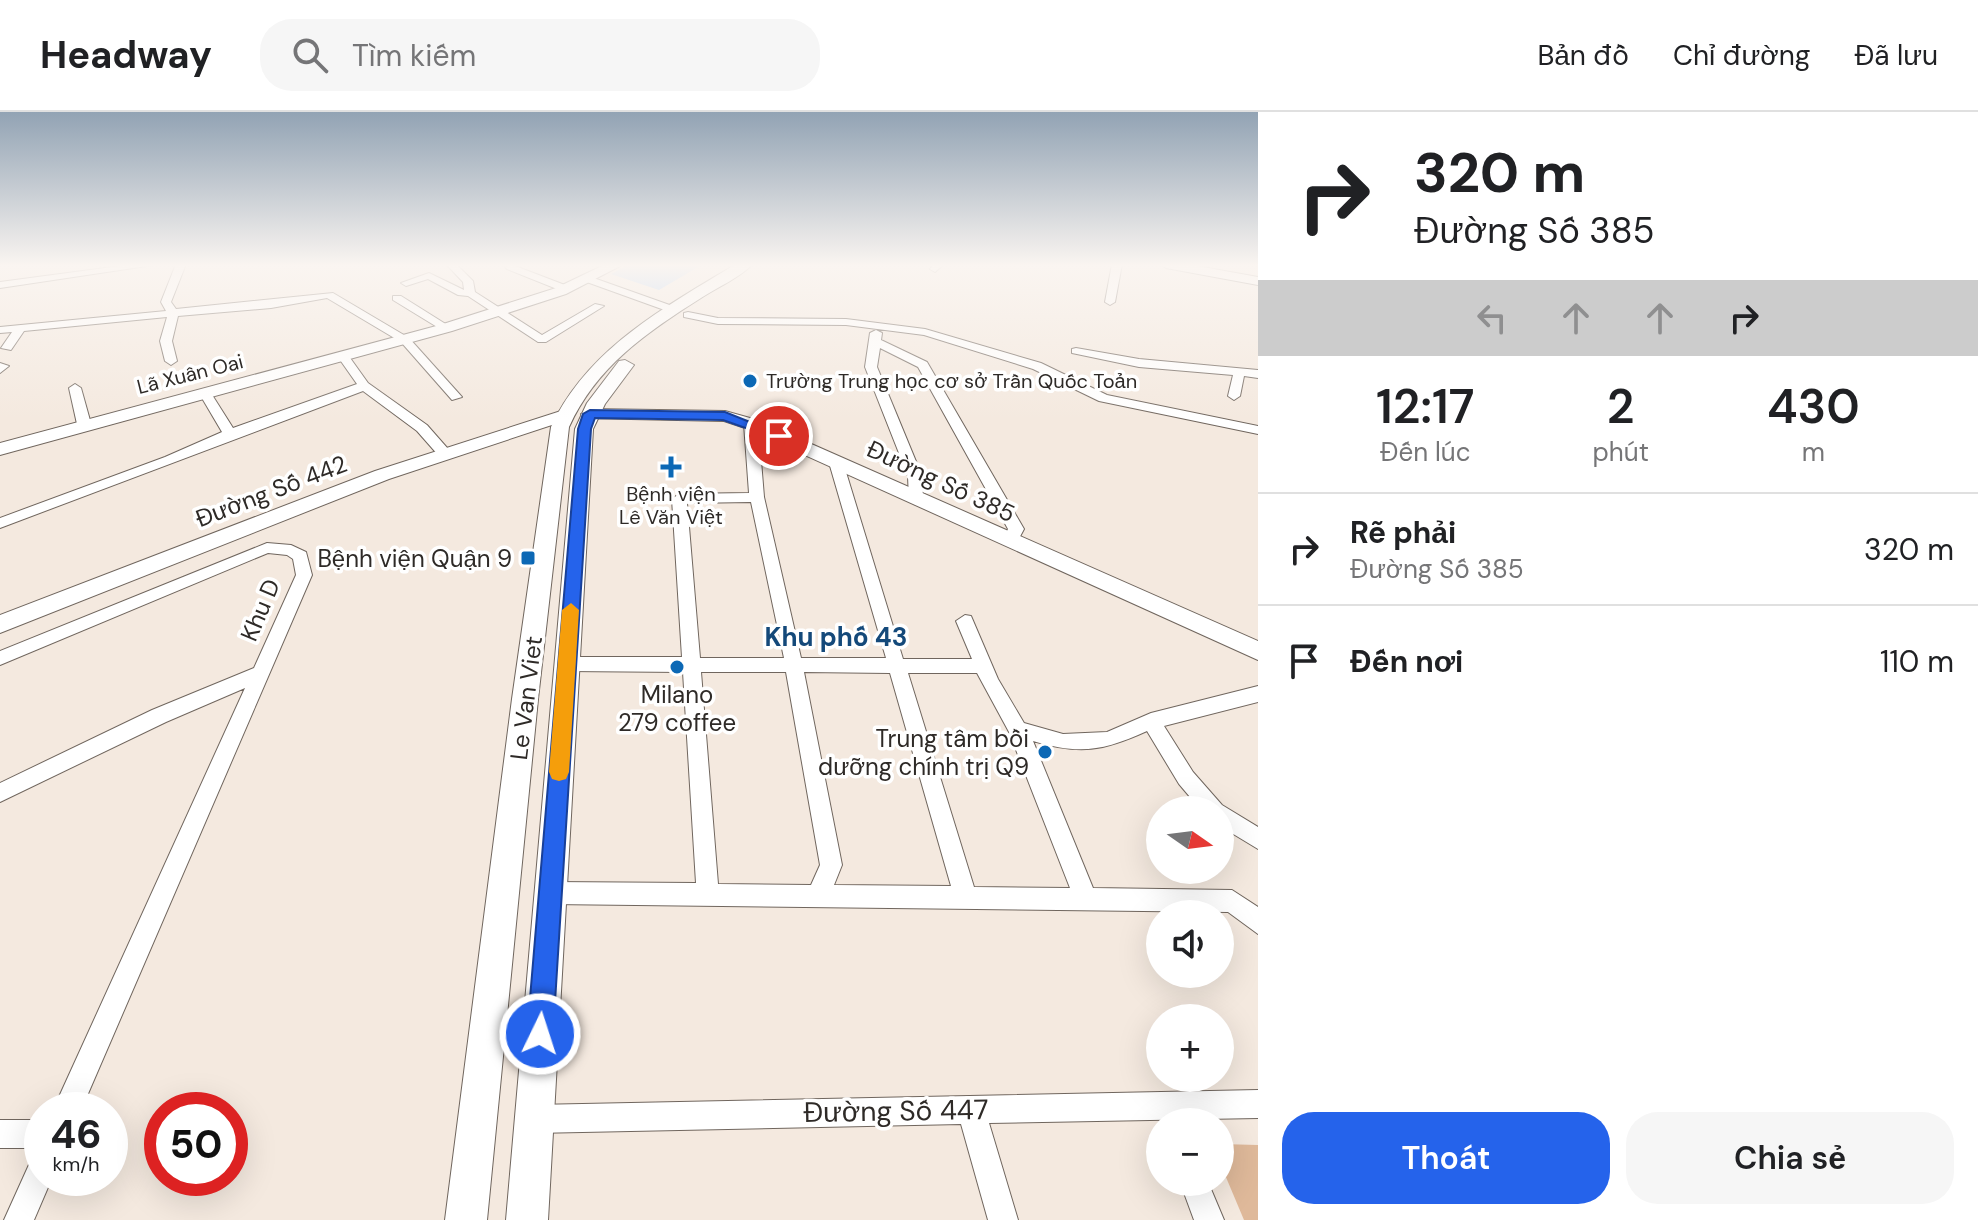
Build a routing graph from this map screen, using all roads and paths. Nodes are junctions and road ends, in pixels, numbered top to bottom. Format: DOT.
graph roads {
  1 [pos="157,316"];
  2 [pos="172,316"];
  3 [pos="364,316"];
  4 [pos="426,316"];
  5 [pos="483,316"];
  6 [pos="511,316"];
  7 [pos="568,316"];
  8 [pos="582,316"];
  9 [pos="676,316"];
  10 [pos="678,316"];
  11 [pos="694,316"];
  12 [pos="538,325"];
  13 [pos="875,326"];
  14 [pos="21,328"];
  15 [pos="446,328"];
  16 [pos="0,330"];
  17 [pos="405,340"];
  18 [pos="876,342"];
  19 [pos="7,348"];
  20 [pos="1076,351"];
  21 [pos="344,357"];
  22 [pos="171,361"];
  23 [pos="1192,367"];
  24 [pos="1239,374"];
  25 [pos="1258,374"];
  26 [pos="1188,385"];
  27 [pos="364,386"];
  28 [pos="75,388"];
  29 [pos="205,393"];
  30 [pos="1234,396"];
  31 [pos="456,397"];
  32 [pos="577,415"];
  33 [pos="84,424"];
  34 [pos="751,424"];
  35 [pos="1258,430"];
  36 [pos="230,434"];
  37 [pos="0,449"];
  38 [pos="444,453"];
  39 [pos="835,459"];
  40 [pos="757,497"];
  41 [pos="916,500"];
  42 [pos="0,523"];
  43 [pos="1010,542"];
  44 [pos="965,621"];
  45 [pos="0,624"];
  46 [pos="1258,651"];
  47 [pos="0,658"];
  48 [pos="530,664"];
  49 [pos="567,664"];
  50 [pos="691,664"];
  51 [pos="794,665"];
  52 [pos="896,665"];
  53 [pos="983,666"];
  54 [pos="261,673"];
  55 [pos="1258,694"];
  56 [pos="1151,721"];
  57 [pos="1018,729"];
  58 [pos="0,793"];
  59 [pos="1202,796"];
  60 [pos="1234,823"];
  61 [pos="1258,839"];
  62 [pos="550,893"];
  63 [pos="708,895"];
  64 [pos="818,896"];
  65 [pos="966,898"];
  66 [pos="1086,899"];
  67 [pos="1258,922"];
  68 [pos="75,1092"];
  69 [pos="1258,1104"];
  70 [pos="1221,1108"];
  71 [pos="971,1110"];
  72 [pos="1146,1114"];
  73 [pos="534,1119"];
  74 [pos="0,1134"];
  75 [pos="24,1134"];
  76 [pos="30,1196"];
  77 [pos="1200,1196"];
  78 [pos="19,1220"];
  79 [pos="466,1220"];
  80 [pos="527,1220"];
  81 [pos="1003,1220"];
  82 [pos="1209,1220"];
  1 -- 14 [label="street"];
  2 -- 22 [label="street"];
  3 -- 17 [label="street"];
  4 -- 15 [label="street"];
  5 -- 15 [label="main road, Lã Xuân Oai"];
  6 -- 12 [label="street"];
  7 -- 12 [label="street"];
  8 -- 12 [label="street"];
  9 -- 32 [label="main road, Le Van Viet"];
  10 -- 32 [label="main road, Le Van Viet"];
  11 -- 13 [label="street"];
  13 -- 18 [label="street"];
  13 -- 35 [label="street"];
  14 -- 16 [label="street"];
  14 -- 19 [label="street"];
  15 -- 17 [label="main road, Lã Xuân Oai"];
  17 -- 21 [label="main road, Lã Xuân Oai"];
  17 -- 31 [label="street"];
  18 -- 41 [label="street"];
  18 -- 43 [label="street"];
  20 -- 23 [label="street"];
  21 -- 27 [label="street"];
  21 -- 29 [label="main road, Lã Xuân Oai"];
  23 -- 24 [label="street"];
  23 -- 26 [label="street"];
  24 -- 25 [label="street"];
  24 -- 30 [label="street"];
  27 -- 36 [label="street"];
  27 -- 38 [label="street"];
  28 -- 33 [label="street"];
  29 -- 33 [label="main road, Lã Xuân Oai"];
  29 -- 36 [label="street"];
  32 -- 34 [label="street, Đường Số 385"];
  32 -- 38 [label="street, Đường Số 442"];
  32 -- 48 [label="main road, Le Van Viet"];
  32 -- 49 [label="main road, Le Van Viet"];
  33 -- 37 [label="main road, Lã Xuân Oai"];
  34 -- 39 [label="street, Đường Số 385"];
  34 -- 40 [label="street"];
  36 -- 42 [label="street"];
  38 -- 45 [label="street, Đường Số 442"];
  39 -- 41 [label="street, Đường Số 385"];
  39 -- 52 [label="street"];
  40 -- 50 [label="street"];
  40 -- 51 [label="street"];
  41 -- 43 [label="street, Đường Số 385"];
  43 -- 46 [label="street, Đường Số 385"];
  44 -- 53 [label="street"];
  47 -- 54 [label="street, Khu D"];
  48 -- 49 [label="main road"];
  48 -- 79 [label="main road, Le Van Viet"];
  49 -- 50 [label="street"];
  49 -- 62 [label="main road, Le Van Viet"];
  50 -- 51 [label="street"];
  50 -- 63 [label="street"];
  51 -- 52 [label="street"];
  51 -- 64 [label="street"];
  52 -- 53 [label="street"];
  52 -- 65 [label="street"];
  53 -- 57 [label="street"];
  54 -- 58 [label="street, Khu D"];
  54 -- 68 [label="street"];
  55 -- 56 [label="street"];
  56 -- 57 [label="street"];
  56 -- 59 [label="street"];
  57 -- 66 [label="street"];
  60 -- 61 [label="street"];
  62 -- 63 [label="street"];
  62 -- 73 [label="main road, Le Van Viet"];
  63 -- 64 [label="street"];
  64 -- 65 [label="street"];
  65 -- 66 [label="street"];
  66 -- 67 [label="street"];
  69 -- 70 [label="street, Đường Số 447"];
  71 -- 72 [label="street, Đường Số 447"];
  71 -- 73 [label="street, Đường Số 447"];
  71 -- 81 [label="street"];
  73 -- 80 [label="main road, Le Van Viet"];
  74 -- 75 [label="street"];
  76 -- 78 [label="street"];
  77 -- 82 [label="street"];
}
